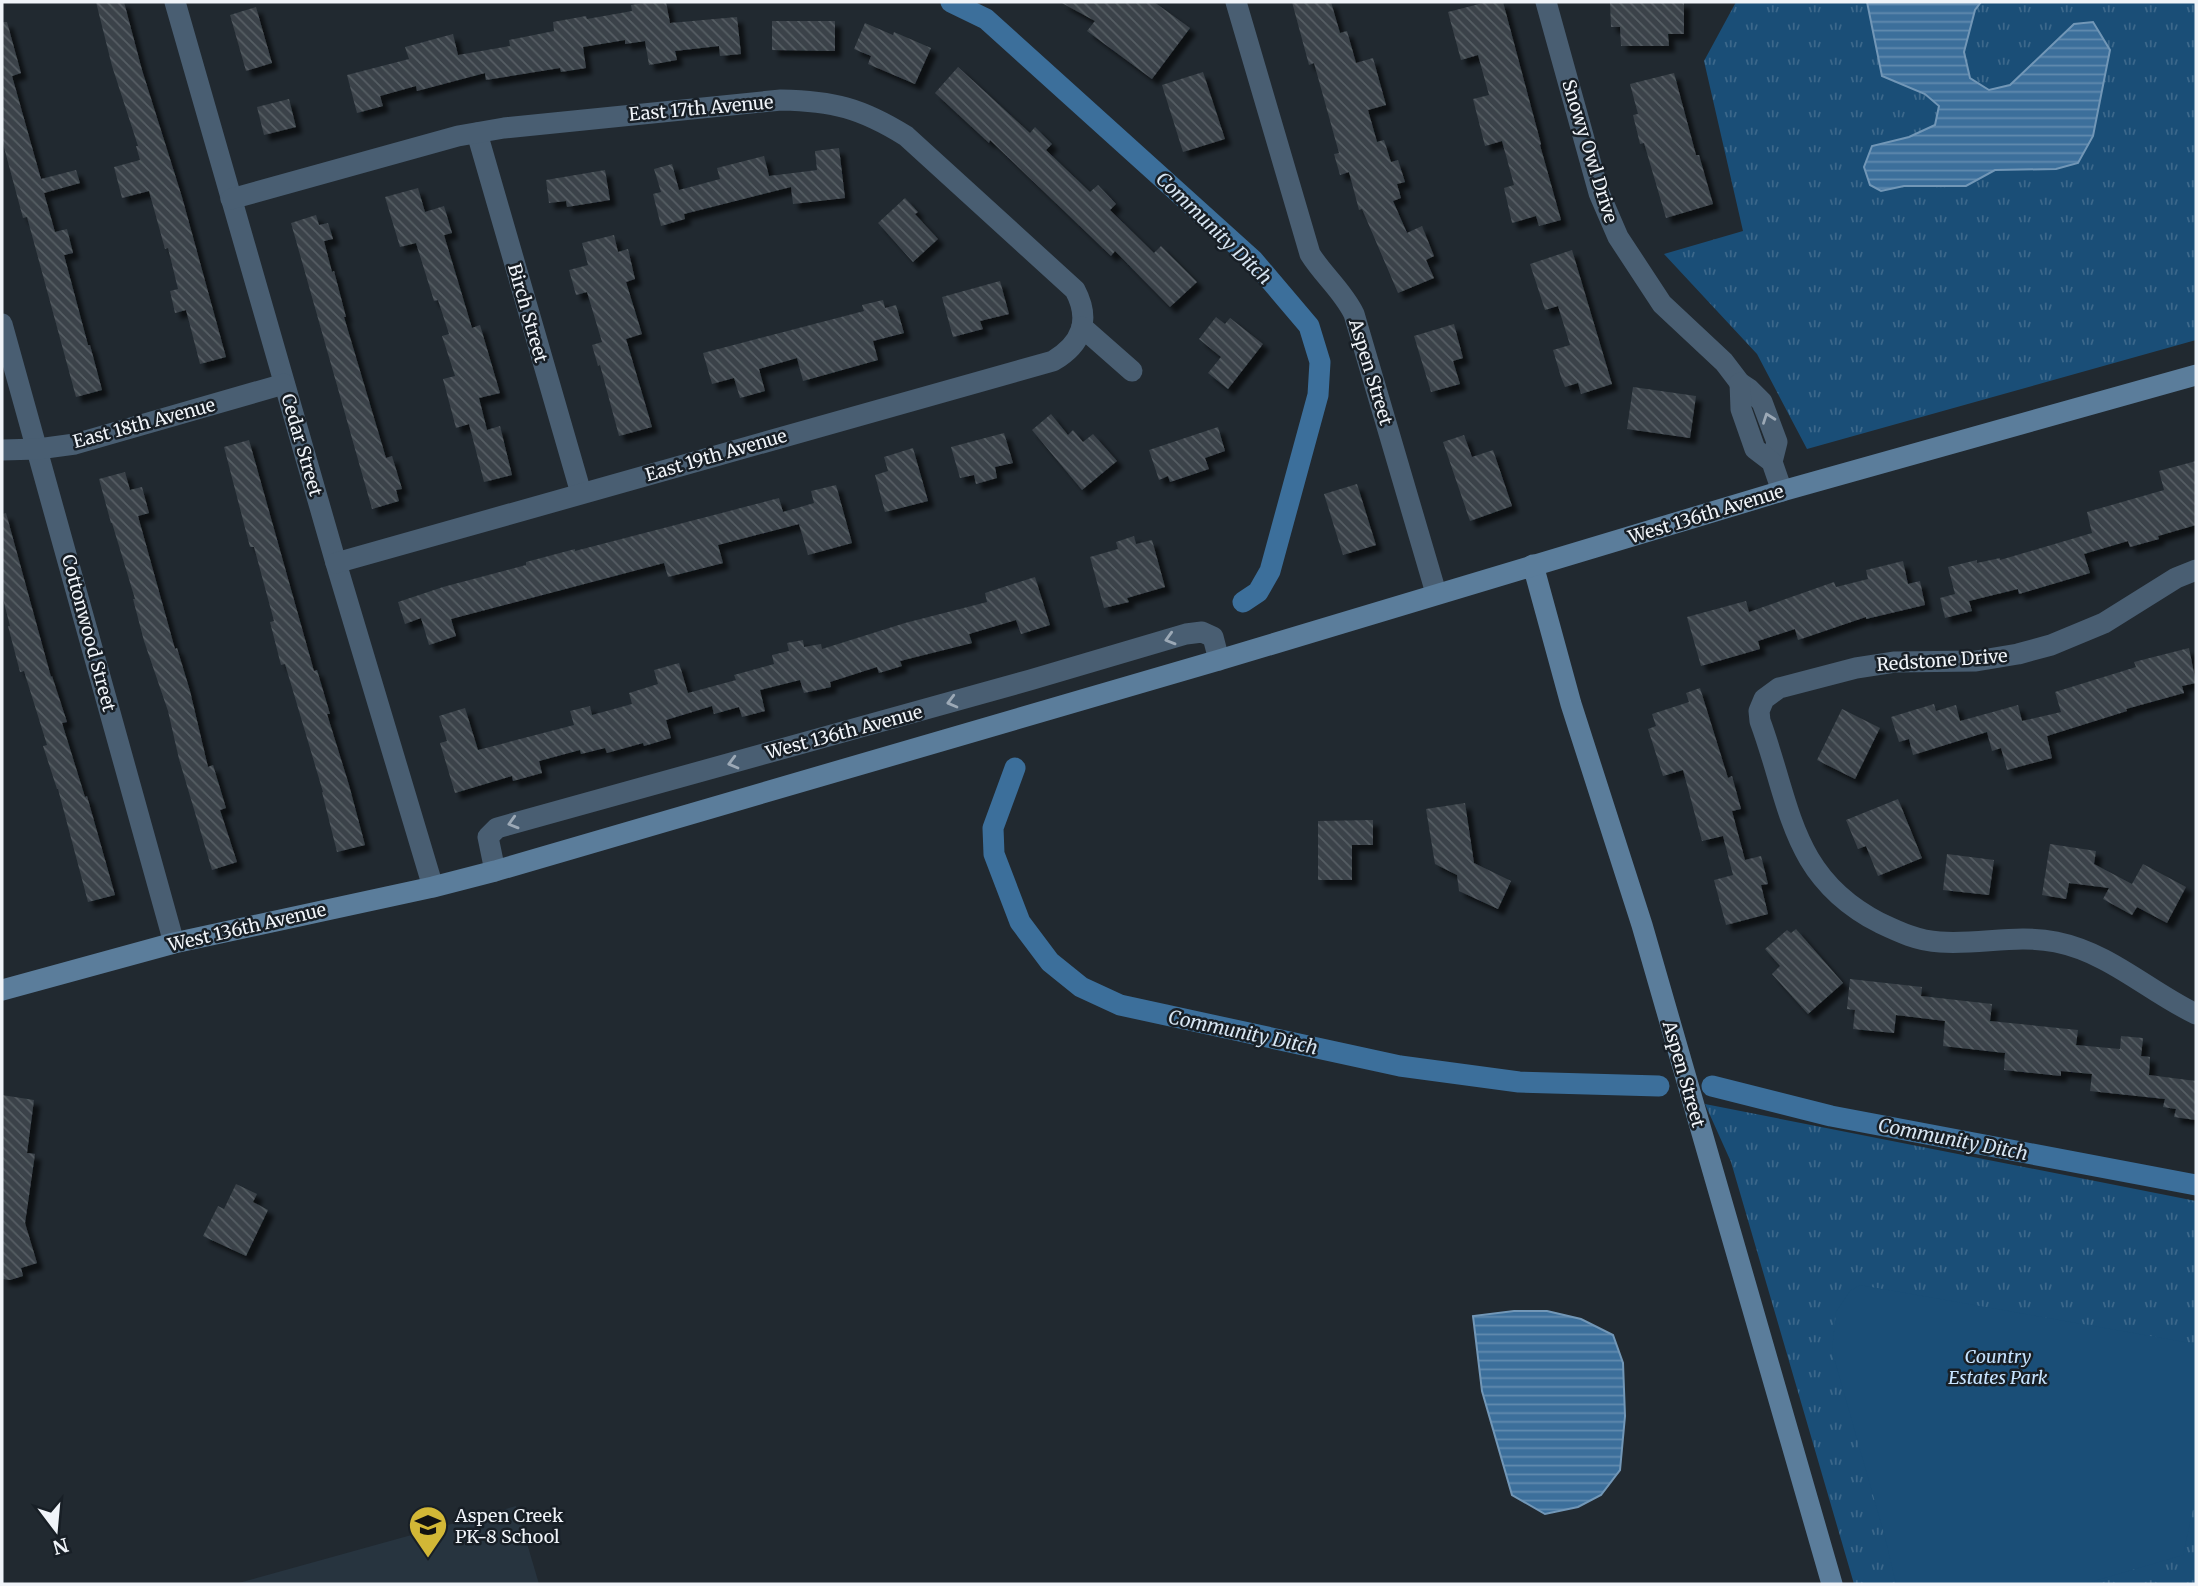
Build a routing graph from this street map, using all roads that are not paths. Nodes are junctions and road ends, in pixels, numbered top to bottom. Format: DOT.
graph roads {
  1 [pos="174,2"];
  2 [pos="1236,2"];
  3 [pos="1546,2"];
  4 [pos="477,133"];
  5 [pos="231,199"];
  6 [pos="2,324"];
  7 [pos="1082,327"];
  8 [pos="1132,371"];
  9 [pos="2196,375"];
  10 [pos="284,384"];
  11 [pos="38,449"];
  12 [pos="2,450"];
  13 [pos="1782,491"];
  14 [pos="581,493"];
  15 [pos="336,564"];
  16 [pos="1533,565"];
  17 [pos="2196,570"];
  18 [pos="1436,593"];
  19 [pos="1219,660"];
  20 [pos="495,871"];
  21 [pos="433,887"];
  22 [pos="174,943"];
  23 [pos="2,989"];
  24 [pos="2196,1014"];
  25 [pos="1832,1584"];
  1 -- 5 [label="street, Cedar Street"];
  2 -- 18 [label="street, Aspen Street"];
  3 -- 13 [label="street, Snowy Owl Drive"];
  4 -- 5 [label="street, East 17th Avenue"];
  4 -- 7 [label="street, East 17th Avenue"];
  4 -- 14 [label="street, Birch Street"];
  5 -- 10 [label="street, Cedar Street"];
  6 -- 11 [label="street, Cottonwood Street"];
  7 -- 8 [label="street"];
  7 -- 14 [label="street, East 19th Avenue"];
  9 -- 13 [label="main road, West 136th Avenue"];
  10 -- 11 [label="street, East 18th Avenue"];
  10 -- 15 [label="street, Cedar Street"];
  11 -- 12 [label="street, East 18th Avenue"];
  11 -- 22 [label="street, Cottonwood Street"];
  13 -- 16 [label="main road, West 136th Avenue"];
  14 -- 15 [label="street, East 19th Avenue"];
  15 -- 21 [label="street, Cedar Street"];
  16 -- 18 [label="main road, West 136th Avenue"];
  16 -- 25 [label="main road, Aspen Street"];
  17 -- 24 [label="street, Redstone Drive"];
  18 -- 19 [label="main road, West 136th Avenue"];
  19 -- 20 [label="main road, West 136th Avenue"];
  19 -- 20 [label="street, West 136th Avenue, one-way"];
  20 -- 21 [label="main road, West 136th Avenue"];
  21 -- 22 [label="main road, West 136th Avenue"];
  22 -- 23 [label="main road, West 136th Avenue"];
}
